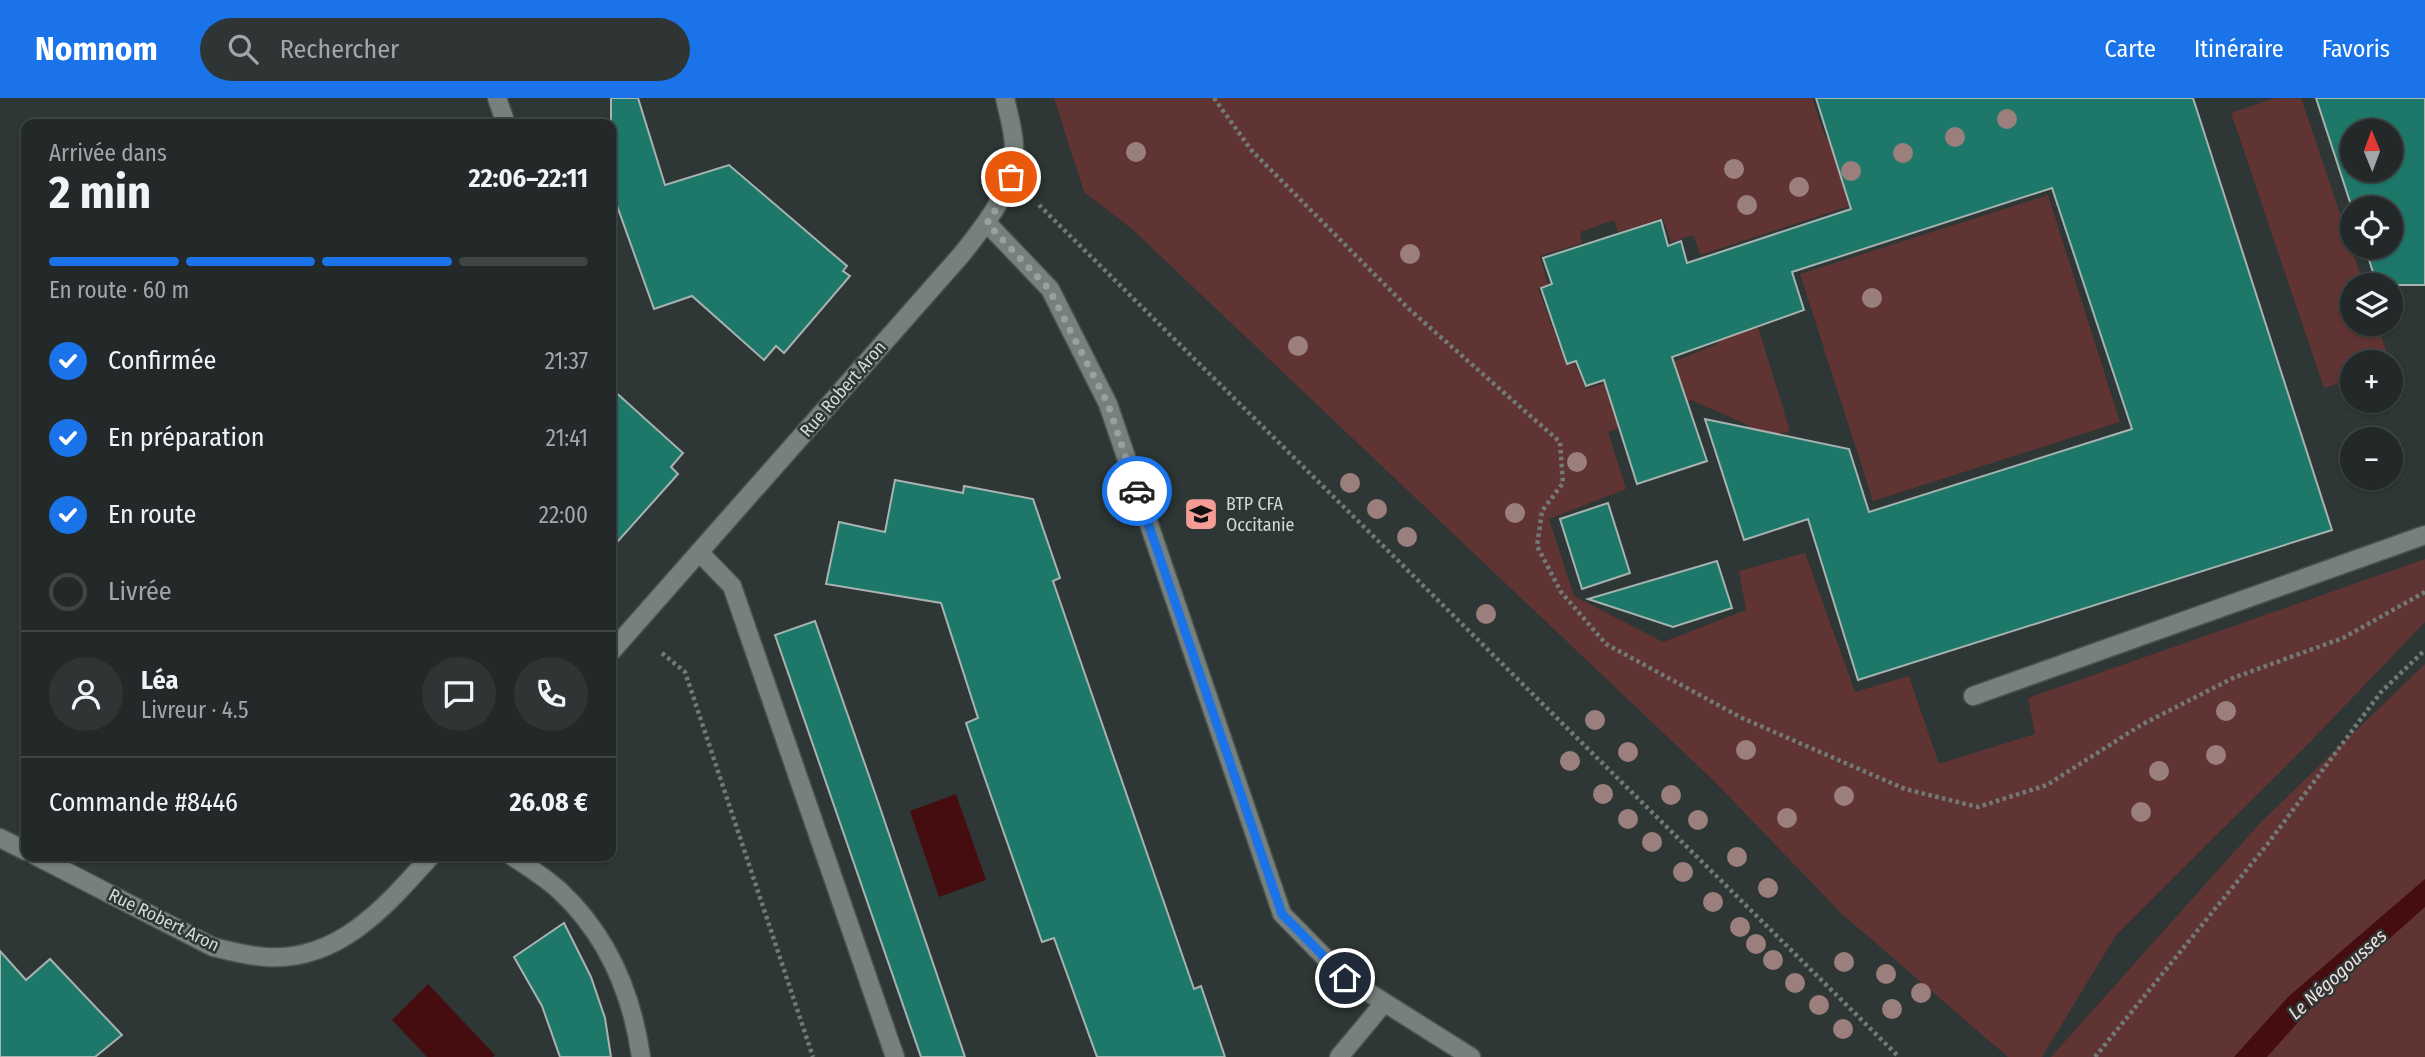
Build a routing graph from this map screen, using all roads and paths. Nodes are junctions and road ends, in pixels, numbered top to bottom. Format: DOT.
graph roads {
  1 [pos="497,98"];
  2 [pos="1005,98"];
  3 [pos="1213,98"];
  4 [pos="504,119"];
  5 [pos="1011,177"];
  6 [pos="987,223"];
  7 [pos="2425,535"];
  8 [pos="699,552"];
  9 [pos="2425,592"];
  10 [pos="632,628"];
  11 [pos="616,646"];
  12 [pos="2425,650"];
  13 [pos="1973,696"];
  14 [pos="0,838"];
  15 [pos="21,848"];
  16 [pos="46,861"];
  17 [pos="426,861"];
  18 [pos="519,861"];
  19 [pos="1384,1003"];
  20 [pos="641,1057"];
  21 [pos="813,1057"];
  22 [pos="895,1057"];
  23 [pos="1339,1057"];
  24 [pos="1471,1057"];
  25 [pos="1899,1057"];
  26 [pos="2095,1057"];
  1 -- 4 [label="street"];
  2 -- 5 [label="street, Rue Robert Aron"];
  3 -- 9 [label="path"];
  5 -- 6 [label="street, Rue Robert Aron"];
  5 -- 25 [label="path"];
  6 -- 8 [label="street, Rue Robert Aron"];
  6 -- 19 [label="street"];
  7 -- 13 [label="street"];
  8 -- 10 [label="street, Rue Robert Aron"];
  8 -- 22 [label="street"];
  10 -- 11 [label="street, Rue Robert Aron"];
  10 -- 21 [label="path"];
  12 -- 26 [label="path"];
  14 -- 15 [label="street"];
  16 -- 17 [label="street, Rue Robert Aron"];
  18 -- 20 [label="street"];
  19 -- 23 [label="street"];
  19 -- 24 [label="street"];
}
